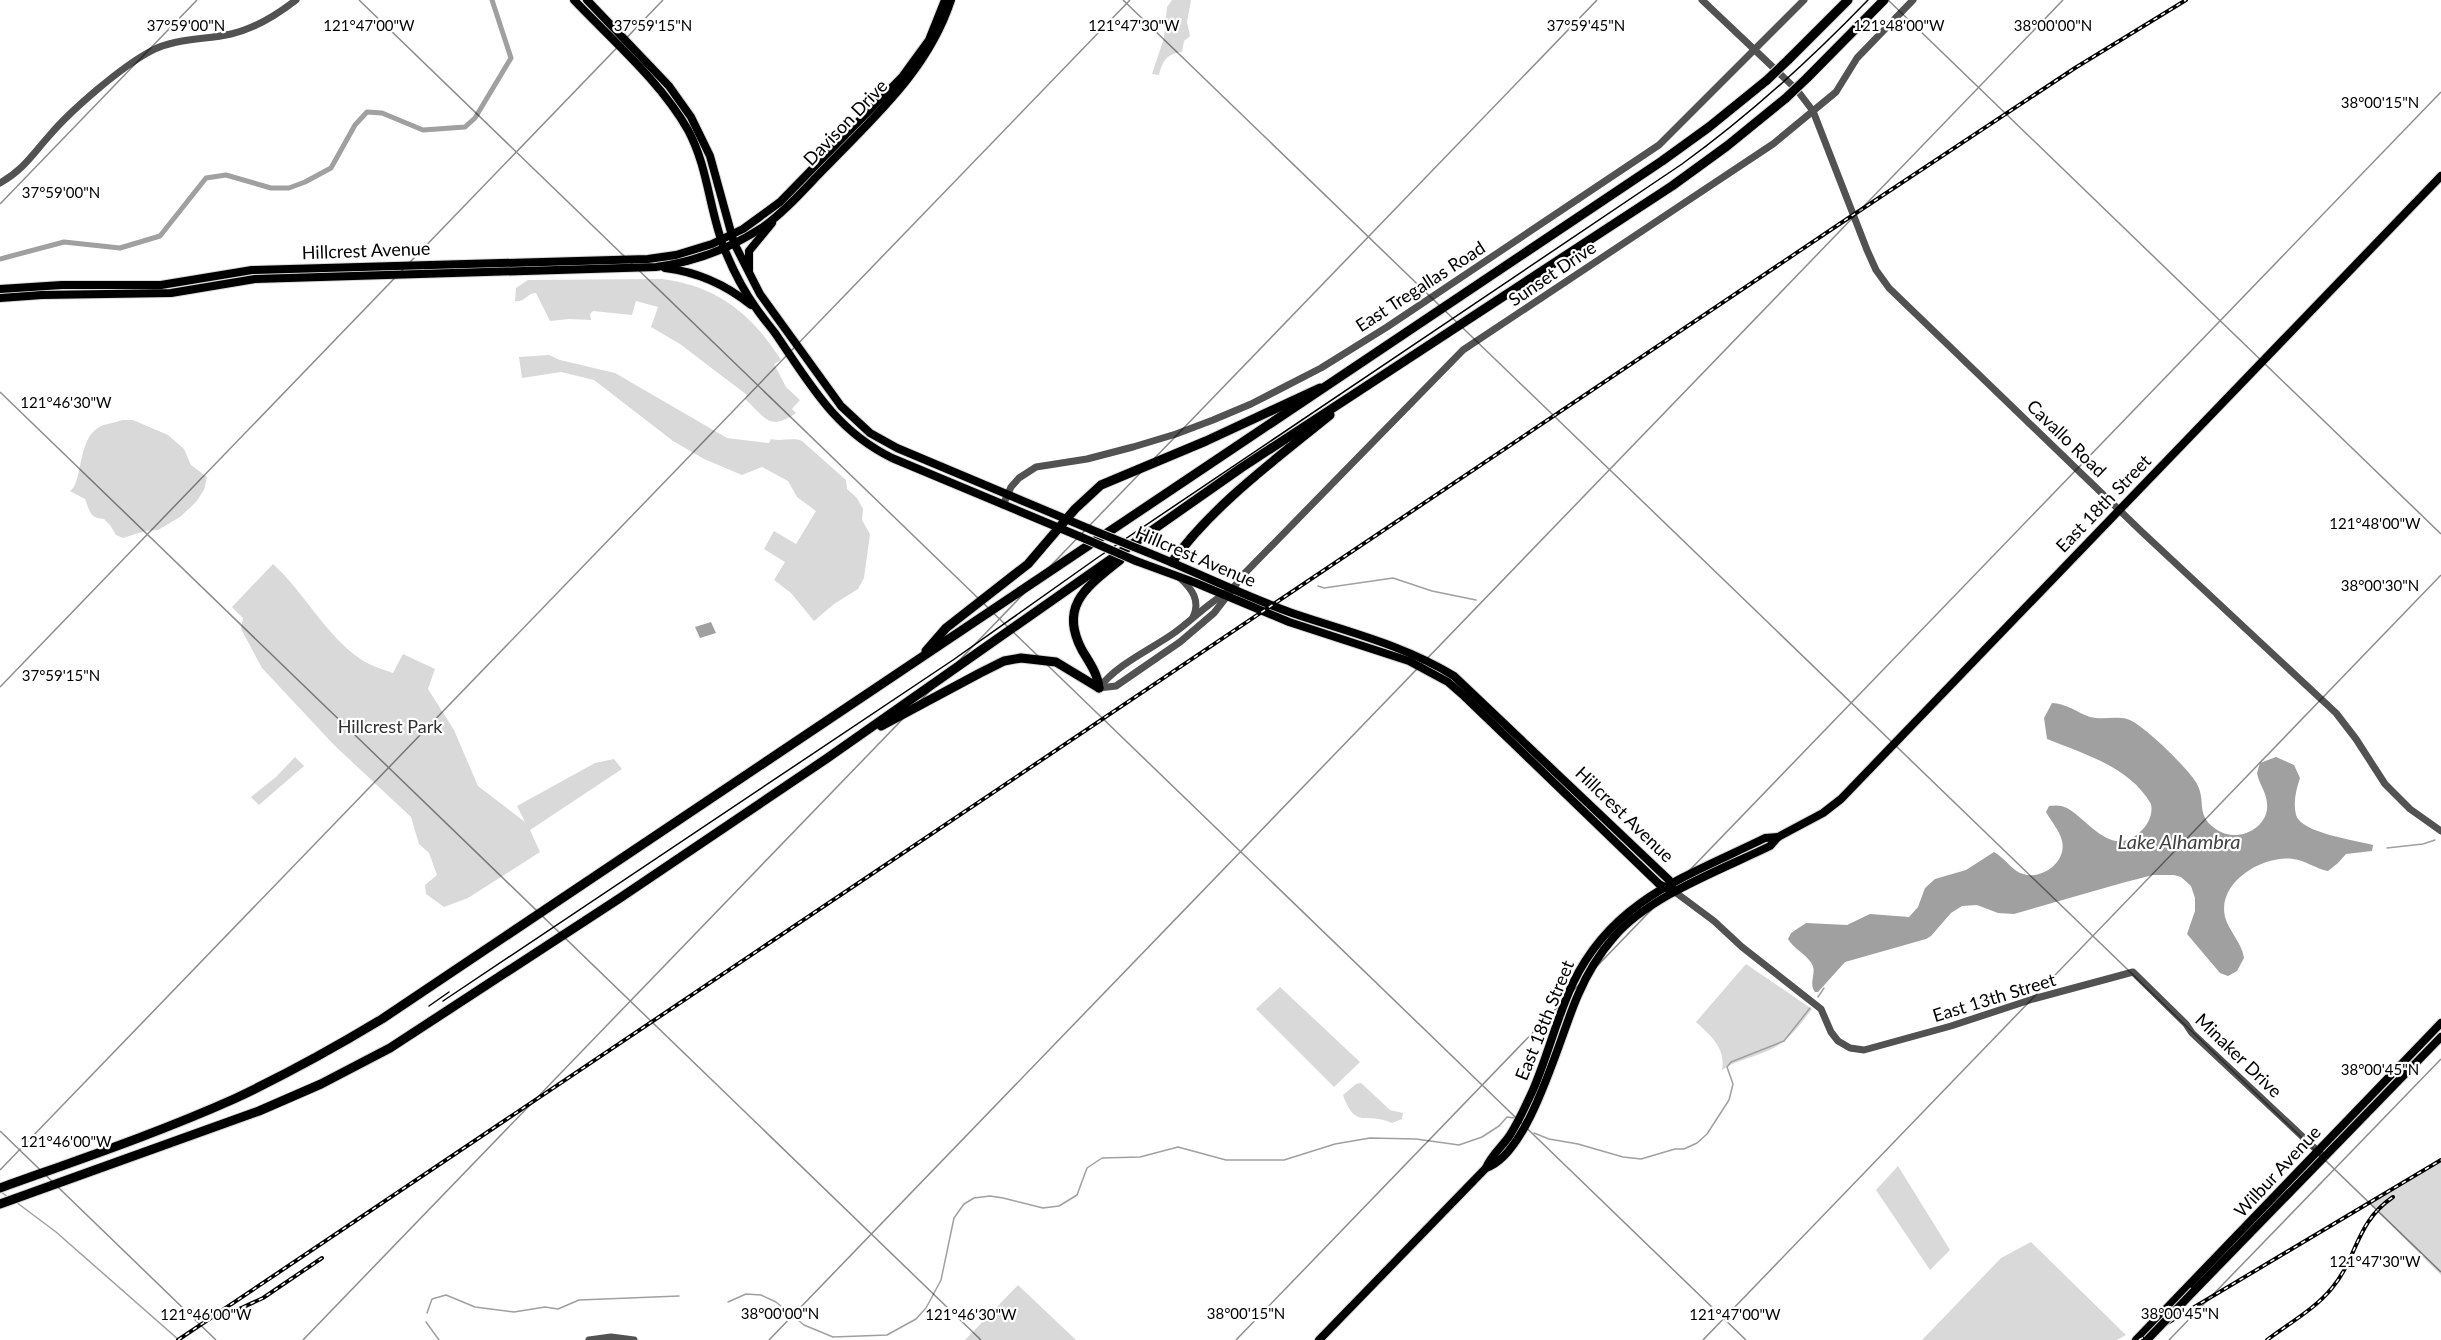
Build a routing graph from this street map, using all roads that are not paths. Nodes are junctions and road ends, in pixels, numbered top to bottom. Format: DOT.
graph roads {
  1 [pos="296,0"];
  2 [pos="574,0"];
  3 [pos="587,0"];
  4 [pos="945,0"];
  5 [pos="951,0"];
  6 [pos="1702,0"];
  7 [pos="1804,0"];
  8 [pos="1848,0"];
  9 [pos="1884,0"];
  10 [pos="1913,0"];
  11 [pos="1756,50"];
  12 [pos="1813,111"];
  13 [pos="2441,176"];
  14 [pos="0,183"];
  15 [pos="780,213"];
  16 [pos="732,239"];
  17 [pos="723,244"];
  18 [pos="336,267"];
  19 [pos="656,267"];
  20 [pos="304,278"];
  21 [pos="751,279"];
  22 [pos="0,289"];
  23 [pos="0,298"];
  24 [pos="756,309"];
  25 [pos="1376,378"];
  26 [pos="1333,383"];
  27 [pos="1009,494"];
  28 [pos="1003,505"];
  29 [pos="2120,510"];
  30 [pos="1176,513"];
  31 [pos="1066,518"];
  32 [pos="1057,528"];
  33 [pos="1172,562"];
  34 [pos="1180,578"];
  35 [pos="1228,593"];
  36 [pos="1192,619"];
  37 [pos="917,661"];
  38 [pos="1099,688"];
  39 [pos="849,742"];
  40 [pos="2441,831"];
  41 [pos="1670,888"];
  42 [pos="2133,972"];
  43 [pos="2441,1023"];
  44 [pos="2431,1034"];
  45 [pos="2441,1037"];
  46 [pos="1864,1050"];
  47 [pos="2421,1058"];
  48 [pos="2318,1151"];
  49 [pos="2325,1158"];
  50 [pos="0,1186"];
  51 [pos="0,1204"];
  52 [pos="2256,1224"];
  53 [pos="2191,1288"];
  54 [pos="589,1340"];
  55 [pos="634,1340"];
  56 [pos="1319,1340"];
  57 [pos="2136,1340"];
  58 [pos="2147,1340"];
  1 -- 14 [label="street"];
  2 -- 17 [label="main road"];
  3 -- 16 [label="main road"];
  4 -- 16 [label="main road, Davison Drive"];
  5 -- 15 [label="main road, Davison Drive"];
  6 -- 11 [label="street, Cavallo Road"];
  7 -- 11 [label="street, East Tregallas Road"];
  8 -- 26 [label="highway, bridge"];
  9 -- 25 [label="highway, bridge"];
  10 -- 12 [label="street, Sunset Drive"];
  11 -- 12 [label="street, Cavallo Road"];
  11 -- 27 [label="street, East Tregallas Road"];
  12 -- 29 [label="street, Cavallo Road"];
  12 -- 35 [label="street, Sunset Drive"];
  13 -- 29 [label="main road, East 18th Street"];
  15 -- 16 [label="main road, Davison Drive"];
  15 -- 21 [label="main road"];
  16 -- 17 [label="main road, Hillcrest Avenue"];
  16 -- 21 [label="main road, Hillcrest Avenue"];
  17 -- 18 [label="main road, Hillcrest Avenue"];
  17 -- 19 [label="main road, Hillcrest Avenue"];
  17 -- 24 [label="main road, Hillcrest Avenue"];
  18 -- 20 [label="main road"];
  18 -- 22 [label="main road, Hillcrest Avenue"];
  19 -- 20 [label="main road, Hillcrest Avenue"];
  19 -- 24 [label="main road"];
  20 -- 23 [label="main road, Hillcrest Avenue"];
  21 -- 27 [label="main road, Hillcrest Avenue"];
  24 -- 28 [label="main road, Hillcrest Avenue"];
  25 -- 30 [label="highway"];
  25 -- 33 [label="highway"];
  26 -- 31 [label="highway"];
  26 -- 37 [label="highway"];
  27 -- 28 [label="street, East Tregallas Road"];
  27 -- 31 [label="main road, Hillcrest Avenue"];
  28 -- 32 [label="main road, Hillcrest Avenue"];
  29 -- 40 [label="street, Cavallo Road"];
  29 -- 41 [label="main road, East 18th Street"];
  30 -- 38 [label="highway"];
  30 -- 39 [label="highway"];
  31 -- 32 [label="highway"];
  31 -- 33 [label="main road, Hillcrest Avenue, bridge"];
  32 -- 34 [label="main road, Hillcrest Avenue, bridge"];
  32 -- 37 [label="highway"];
  33 -- 35 [label="main road, Hillcrest Avenue"];
  34 -- 35 [label="main road, Hillcrest Avenue"];
  34 -- 36 [label="street"];
  35 -- 36 [label="street"];
  35 -- 38 [label="street"];
  35 -- 41 [label="main road, Hillcrest Avenue"];
  36 -- 38 [label="street"];
  37 -- 50 [label="highway"];
  38 -- 39 [label="highway"];
  39 -- 51 [label="highway"];
  41 -- 46 [label="street, Hillcrest Avenue"];
  41 -- 56 [label="main road, East 18th Street"];
  42 -- 46 [label="street, East 13th Street"];
  42 -- 48 [label="street, Minaker Drive"];
  43 -- 44 [label="main road, Wilbur Avenue"];
  44 -- 47 [label="main road"];
  44 -- 48 [label="main road, Wilbur Avenue"];
  45 -- 47 [label="main road, Wilbur Avenue"];
  47 -- 49 [label="main road, Wilbur Avenue"];
  48 -- 49 [label="street, Minaker Drive"];
  48 -- 52 [label="main road, Wilbur Avenue"];
  49 -- 52 [label="main road, Wilbur Avenue"];
  52 -- 53 [label="main road, Wilbur Avenue"];
  53 -- 57 [label="main road, Wilbur Avenue"];
  53 -- 58 [label="main road, Wilbur Avenue, bridge"];
  54 -- 55 [label="street"];
}
